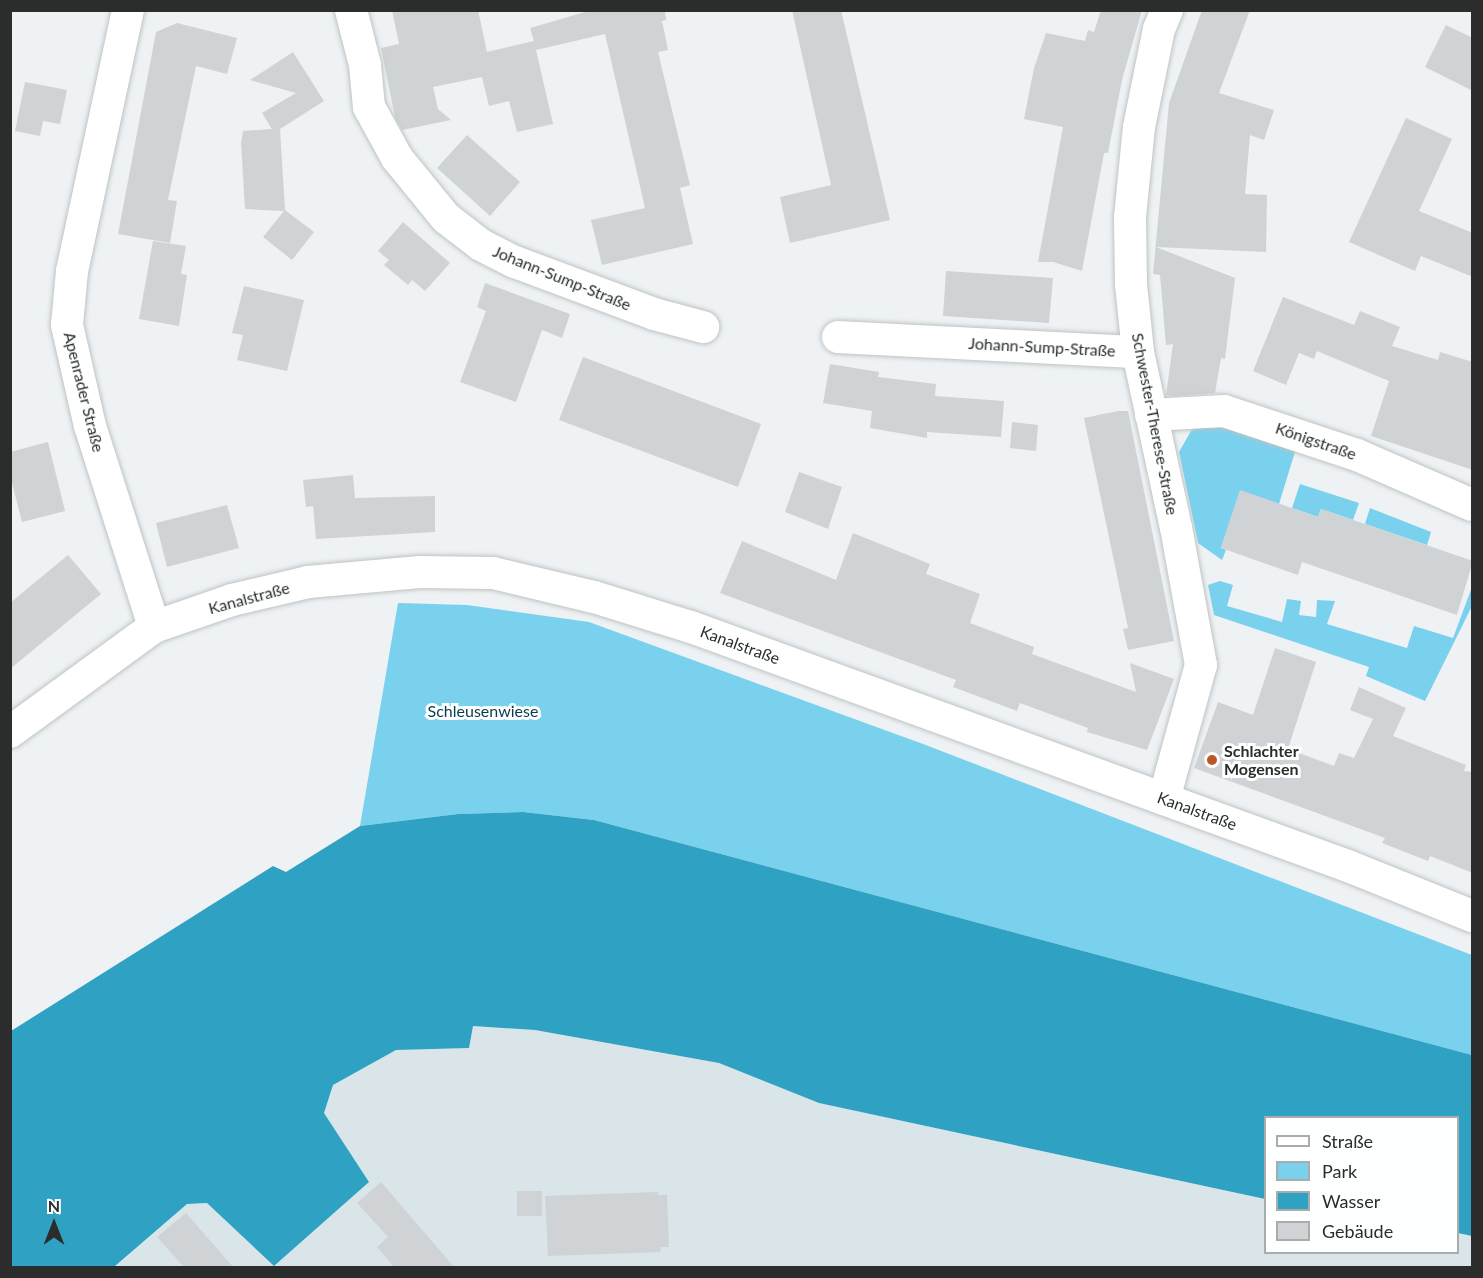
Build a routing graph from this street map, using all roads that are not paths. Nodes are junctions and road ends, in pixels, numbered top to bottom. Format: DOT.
graph roads {
  1 [pos="129,10"];
  2 [pos="351,10"];
  3 [pos="1167,10"];
  4 [pos="703,327"];
  5 [pos="838,337"];
  6 [pos="1138,352"];
  7 [pos="1151,415"];
  8 [pos="1473,505"];
  9 [pos="154,627"];
  10 [pos="10,732"];
  11 [pos="1164,799"];
  12 [pos="1473,916"];
  1 -- 9 [label="street, Apenrader Straße"];
  2 -- 4 [label="street, Johann-Sump-Straße"];
  3 -- 6 [label="street, Schwester-Therese-Straße"];
  5 -- 6 [label="street, Johann-Sump-Straße"];
  6 -- 7 [label="street, Schwester-Therese-Straße"];
  7 -- 8 [label="street, Königstraße"];
  7 -- 11 [label="street, Schwester-Therese-Straße"];
  9 -- 10 [label="street, Kanalstraße"];
  9 -- 11 [label="street, Kanalstraße"];
  11 -- 12 [label="street, Kanalstraße"];
}
